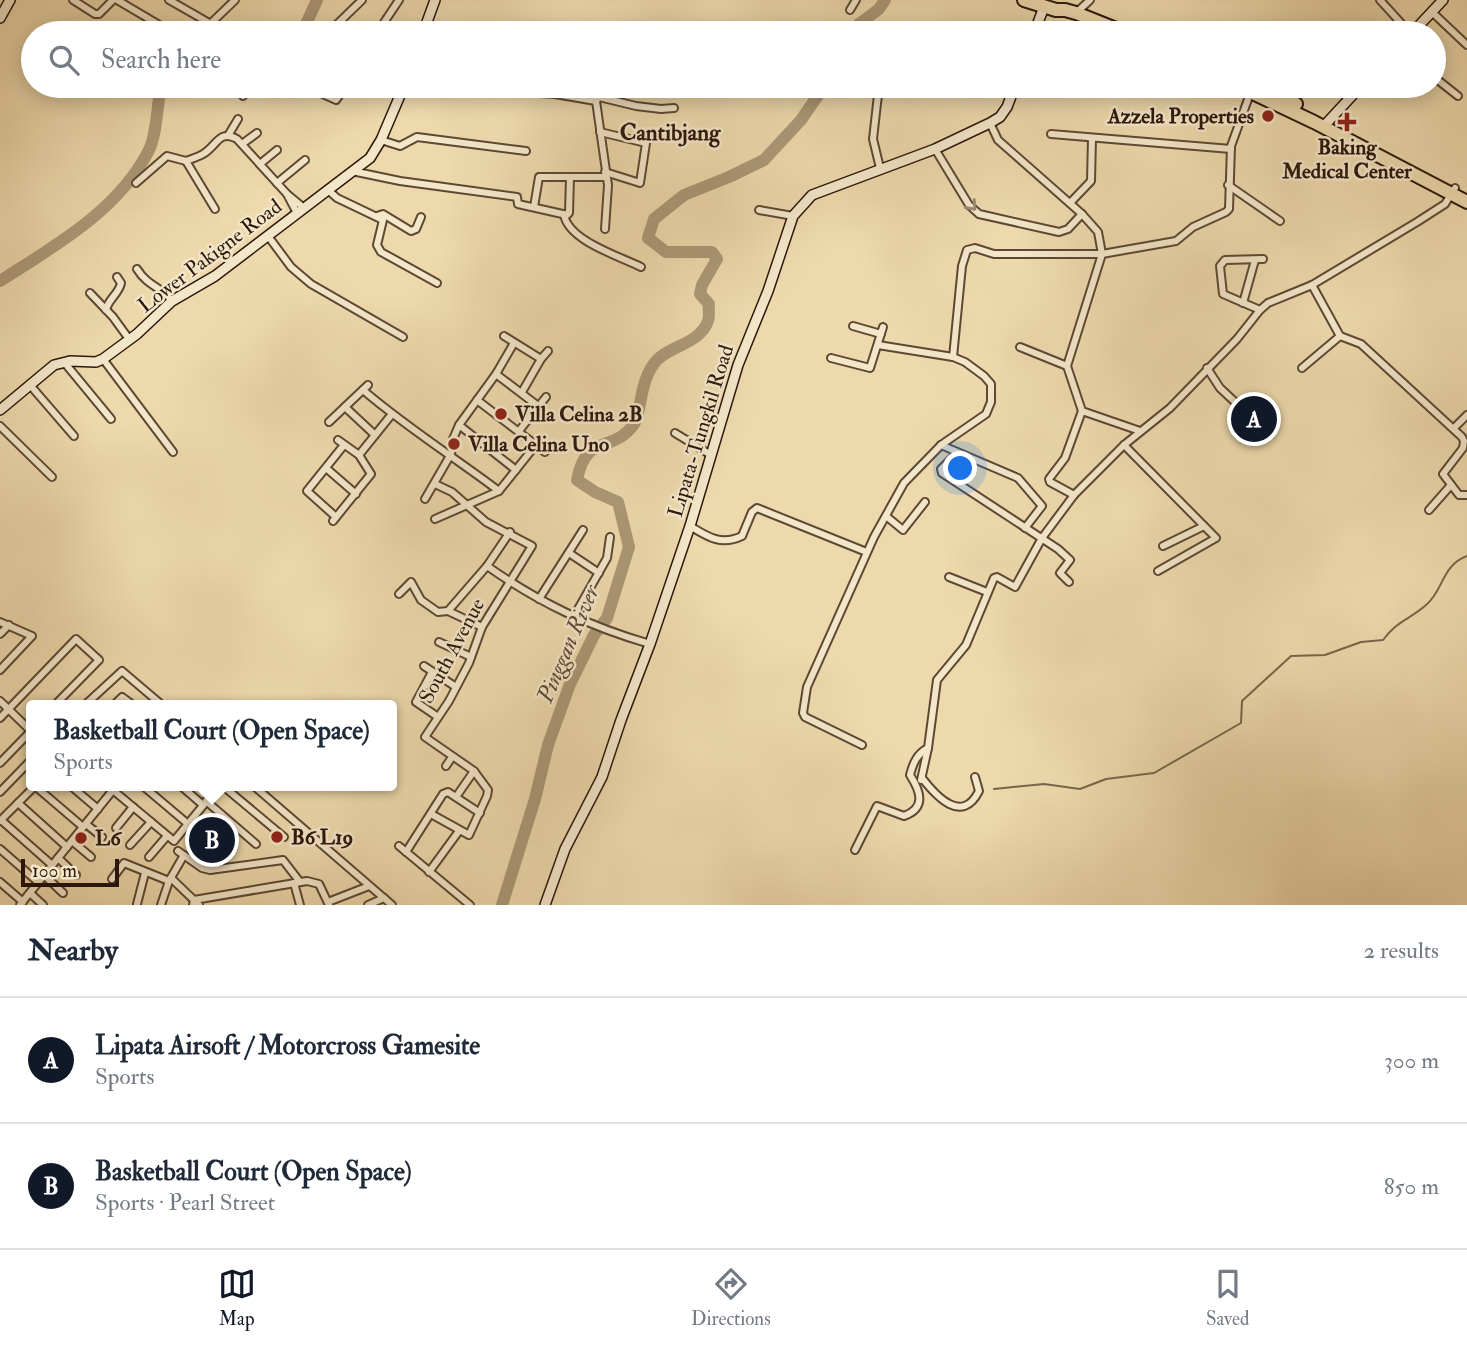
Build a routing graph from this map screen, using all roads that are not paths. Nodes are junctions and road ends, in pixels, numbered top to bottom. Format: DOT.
graph roads {
  1 [pos="10,0"];
  2 [pos="74,0"];
  3 [pos="115,0"];
  4 [pos="169,0"];
  5 [pos="362,0"];
  6 [pos="399,0"];
  7 [pos="435,0"];
  8 [pos="856,0"];
  9 [pos="1090,0"];
  10 [pos="1380,0"];
  11 [pos="1443,0"];
  12 [pos="233,1"];
  13 [pos="1038,4"];
  14 [pos="850,10"];
  15 [pos="1076,13"];
  16 [pos="1433,13"];
  17 [pos="0,18"];
  18 [pos="152,21"];
  19 [pos="206,21"];
  20 [pos="214,21"];
  21 [pos="340,21"];
  22 [pos="385,21"];
  23 [pos="427,21"];
  24 [pos="1075,21"];
  25 [pos="1096,21"];
  26 [pos="1400,21"];
  27 [pos="1424,21"];
  28 [pos="1442,21"];
  29 [pos="1446,25"];
  30 [pos="1467,45"];
  31 [pos="1446,86"];
  32 [pos="1458,96"];
  33 [pos="399,98"];
  34 [pos="579,98"];
  35 [pos="598,98"];
  36 [pos="603,98"];
  37 [pos="878,98"];
  38 [pos="1010,98"];
  39 [pos="1251,98"];
  40 [pos="1275,98"];
  41 [pos="1350,98"];
  42 [pos="597,101"];
  43 [pos="674,108"];
  44 [pos="238,119"];
  45 [pos="990,123"];
  46 [pos="1326,123"];
  47 [pos="600,132"];
  48 [pos="257,133"];
  49 [pos="229,134"];
  50 [pos="1051,134"];
  51 [pos="1092,138"];
  52 [pos="381,139"];
  53 [pos="242,144"];
  54 [pos="935,149"];
  55 [pos="1231,149"];
  56 [pos="277,150"];
  57 [pos="526,150"];
  58 [pos="305,160"];
  59 [pos="186,161"];
  60 [pos="260,164"];
  61 [pos="880,168"];
  62 [pos="352,171"];
  63 [pos="605,174"];
  64 [pos="570,177"];
  65 [pos="136,183"];
  66 [pos="277,183"];
  67 [pos="1228,185"];
  68 [pos="328,190"];
  69 [pos="1461,193"];
  70 [pos="1467,202"];
  71 [pos="1070,203"];
  72 [pos="534,207"];
  73 [pos="215,209"];
  74 [pos="301,210"];
  75 [pos="759,210"];
  76 [pos="564,214"];
  77 [pos="1082,214"];
  78 [pos="377,216"];
  79 [pos="793,216"];
  80 [pos="421,217"];
  81 [pos="1280,221"];
  82 [pos="605,229"];
  83 [pos="268,236"];
  84 [pos="1101,254"];
  85 [pos="641,267"];
  86 [pos="138,269"];
  87 [pos="117,277"];
  88 [pos="437,283"];
  89 [pos="1312,285"];
  90 [pos="90,293"];
  91 [pos="172,302"];
  92 [pos="1242,303"];
  93 [pos="106,310"];
  94 [pos="1260,310"];
  95 [pos="853,326"];
  96 [pos="1340,335"];
  97 [pos="504,336"];
  98 [pos="403,337"];
  99 [pos="129,339"];
  100 [pos="514,343"];
  101 [pos="878,345"];
  102 [pos="1020,347"];
  103 [pos="548,351"];
  104 [pos="953,357"];
  105 [pos="831,358"];
  106 [pos="103,359"];
  107 [pos="541,359"];
  108 [pos="64,362"];
  109 [pos="1067,366"];
  110 [pos="1207,368"];
  111 [pos="1302,368"];
  112 [pos="496,374"];
  113 [pos="30,385"];
  114 [pos="522,392"];
  115 [pos="546,397"];
  116 [pos="477,400"];
  117 [pos="538,405"];
  118 [pos="345,407"];
  119 [pos="0,410"];
  120 [pos="1082,411"];
  121 [pos="392,414"];
  122 [pos="1467,415"];
  123 [pos="1252,418"];
  124 [pos="111,419"];
  125 [pos="328,422"];
  126 [pos="459,425"];
  127 [pos="0,426"];
  128 [pos="1454,428"];
  129 [pos="1140,430"];
  130 [pos="519,431"];
  131 [pos="676,433"];
  132 [pos="375,435"];
  133 [pos="74,436"];
  134 [pos="941,445"];
  135 [pos="1124,445"];
  136 [pos="535,446"];
  137 [pos="173,452"];
  138 [pos="545,452"];
  139 [pos="957,453"];
  140 [pos="451,454"];
  141 [pos="359,455"];
  142 [pos="711,455"];
  143 [pos="326,468"];
  144 [pos="516,470"];
  145 [pos="52,477"];
  146 [pos="435,484"];
  147 [pos="1451,485"];
  148 [pos="499,491"];
  149 [pos="356,494"];
  150 [pos="1074,495"];
  151 [pos="1467,495"];
  152 [pos="425,499"];
  153 [pos="925,502"];
  154 [pos="469,506"];
  155 [pos="1429,510"];
  156 [pos="886,516"];
  157 [pos="435,519"];
  158 [pos="690,526"];
  159 [pos="1204,526"];
  160 [pos="1025,528"];
  161 [pos="583,530"];
  162 [pos="510,532"];
  163 [pos="610,537"];
  164 [pos="1042,538"];
  165 [pos="1163,546"];
  166 [pos="864,551"];
  167 [pos="569,553"];
  168 [pos="487,566"];
  169 [pos="1158,571"];
  170 [pos="599,573"];
  171 [pos="949,577"];
  172 [pos="510,582"];
  173 [pos="1069,582"];
  174 [pos="987,592"];
  175 [pos="399,594"];
  176 [pos="539,599"];
  177 [pos="448,611"];
  178 [pos="573,618"];
  179 [pos="0,622"];
  180 [pos="9,625"];
  181 [pos="482,627"];
  182 [pos="0,634"];
  183 [pos="439,642"];
  184 [pos="650,644"];
  185 [pos="471,657"];
  186 [pos="424,666"];
  187 [pos="0,670"];
  188 [pos="432,671"];
  189 [pos="456,687"];
  190 [pos="60,700"];
  191 [pos="90,700"];
  192 [pos="155,700"];
  193 [pos="0,701"];
  194 [pos="8,709"];
  195 [pos="438,717"];
  196 [pos="0,718"];
  197 [pos="26,726"];
  198 [pos="26,736"];
  199 [pos="428,742"];
  200 [pos="862,745"];
  201 [pos="928,748"];
  202 [pos="423,750"];
  203 [pos="452,757"];
  204 [pos="0,764"];
  205 [pos="26,765"];
  206 [pos="446,766"];
  207 [pos="474,771"];
  208 [pos="975,777"];
  209 [pos="922,778"];
  210 [pos="918,786"];
  211 [pos="30,791"];
  212 [pos="41,791"];
  213 [pos="77,791"];
  214 [pos="109,791"];
  215 [pos="114,791"];
  216 [pos="150,791"];
  217 [pos="188,791"];
  218 [pos="216,791"];
  219 [pos="227,791"];
  220 [pos="260,791"];
  221 [pos="0,792"];
  222 [pos="456,797"];
  223 [pos="18,803"];
  224 [pos="205,803"];
  225 [pos="133,807"];
  226 [pos="98,809"];
  227 [pos="480,813"];
  228 [pos="431,814"];
  229 [pos="0,821"];
  230 [pos="151,822"];
  231 [pos="188,824"];
  232 [pos="85,825"];
  233 [pos="116,828"];
  234 [pos="459,831"];
  235 [pos="102,836"];
  236 [pos="167,836"];
  237 [pos="284,837"];
  238 [pos="70,844"];
  239 [pos="256,844"];
  240 [pos="130,845"];
  241 [pos="399,846"];
  242 [pos="0,849"];
  243 [pos="855,850"];
  244 [pos="178,851"];
  245 [pos="405,852"];
  246 [pos="184,855"];
  247 [pos="91,857"];
  248 [pos="149,857"];
  249 [pos="58,858"];
  250 [pos="52,865"];
  251 [pos="429,872"];
  252 [pos="145,873"];
  253 [pos="44,875"];
  254 [pos="76,875"];
  255 [pos="112,879"];
  256 [pos="170,879"];
  257 [pos="0,882"];
  258 [pos="38,882"];
  259 [pos="297,883"];
  260 [pos="369,886"];
  261 [pos="30,892"];
  262 [pos="63,893"];
  263 [pos="384,898"];
  264 [pos="21,903"];
  265 [pos="195,903"];
  266 [pos="328,903"];
  267 [pos="137,904"];
  268 [pos="43,905"];
  269 [pos="161,905"];
  270 [pos="300,905"];
  271 [pos="368,905"];
  272 [pos="392,905"];
  273 [pos="470,905"];
  274 [pos="545,905"];
  1 -- 17 [label="street"];
  2 -- 3 [label="street"];
  3 -- 18 [label="street"];
  4 -- 19 [label="street"];
  5 -- 21 [label="street"];
  6 -- 22 [label="street"];
  7 -- 23 [label="street"];
  8 -- 14 [label="street"];
  9 -- 15 [label="street"];
  10 -- 26 [label="street"];
  11 -- 16 [label="street"];
  12 -- 20 [label="street"];
  13 -- 15 [label="highway"];
  13 -- 24 [label="highway"];
  15 -- 25 [label="highway"];
  16 -- 27 [label="street"];
  16 -- 28 [label="street"];
  29 -- 30 [label="street"];
  31 -- 32 [label="street"];
  33 -- 52 [label="street, Lower Pakigne Road"];
  34 -- 42 [label="street"];
  35 -- 42 [label="street"];
  36 -- 43 [label="street"];
  37 -- 61 [label="street"];
  38 -- 45 [label="street, Lipata-Tungkil Road"];
  39 -- 55 [label="street"];
  40 -- 46 [label="highway"];
  41 -- 46 [label="street"];
  42 -- 47 [label="street"];
  44 -- 49 [label="street"];
  45 -- 54 [label="street, Lipata-Tungkil Road"];
  45 -- 71 [label="street"];
  46 -- 69 [label="highway"];
  47 -- 63 [label="street"];
  47 -- 63 [label="street"];
  48 -- 53 [label="street"];
  49 -- 53 [label="street"];
  49 -- 59 [label="street"];
  50 -- 51 [label="street"];
  51 -- 55 [label="street"];
  51 -- 71 [label="street"];
  52 -- 57 [label="street"];
  52 -- 62 [label="street, Lower Pakigne Road"];
  53 -- 60 [label="street"];
  54 -- 61 [label="street, Lipata-Tungkil Road"];
  54 -- 77 [label="street, one-way"];
  55 -- 67 [label="street"];
  56 -- 60 [label="street"];
  58 -- 66 [label="street"];
  59 -- 65 [label="street"];
  59 -- 73 [label="street"];
  60 -- 66 [label="street"];
  61 -- 79 [label="street, Lipata-Tungkil Road"];
  62 -- 68 [label="street, Lower Pakigne Road"];
  62 -- 72 [label="street"];
  63 -- 64 [label="street"];
  63 -- 82 [label="street"];
  64 -- 72 [label="street"];
  64 -- 76 [label="street"];
  66 -- 74 [label="street"];
  67 -- 81 [label="street"];
  67 -- 84 [label="street"];
  68 -- 74 [label="street, Lower Pakigne Road"];
  68 -- 78 [label="street"];
  69 -- 70 [label="highway"];
  69 -- 89 [label="street"];
  71 -- 77 [label="street"];
  72 -- 76 [label="street"];
  74 -- 83 [label="street, Lower Pakigne Road"];
  75 -- 79 [label="street"];
  76 -- 85 [label="street"];
  77 -- 84 [label="street"];
  78 -- 80 [label="street"];
  78 -- 88 [label="street"];
  79 -- 142 [label="street, Lipata-Tungkil Road"];
  83 -- 91 [label="street, Lower Pakigne Road"];
  83 -- 98 [label="street"];
  84 -- 104 [label="street"];
  84 -- 109 [label="street"];
  86 -- 91 [label="street"];
  87 -- 93 [label="street"];
  89 -- 94 [label="street"];
  89 -- 96 [label="street"];
  90 -- 93 [label="street"];
  91 -- 99 [label="street, Lower Pakigne Road"];
  92 -- 92 [label="street"];
  92 -- 94 [label="street"];
  93 -- 99 [label="street"];
  94 -- 110 [label="street"];
  95 -- 101 [label="street"];
  96 -- 111 [label="street"];
  96 -- 128 [label="street"];
  97 -- 100 [label="street"];
  99 -- 106 [label="street, Lower Pakigne Road"];
  100 -- 107 [label="street"];
  100 -- 112 [label="street"];
  101 -- 104 [label="street"];
  101 -- 105 [label="street"];
  102 -- 109 [label="street"];
  103 -- 107 [label="street"];
  104 -- 134 [label="street"];
  106 -- 108 [label="street"];
  106 -- 137 [label="street"];
  107 -- 114 [label="street"];
  108 -- 113 [label="street"];
  108 -- 124 [label="street"];
  109 -- 120 [label="street"];
  110 -- 123 [label="street"];
  110 -- 129 [label="street"];
  112 -- 114 [label="street"];
  112 -- 116 [label="street"];
  113 -- 119 [label="street"];
  113 -- 133 [label="street"];
  114 -- 117 [label="street"];
  115 -- 117 [label="street"];
  116 -- 126 [label="street"];
  116 -- 130 [label="street"];
  117 -- 130 [label="street"];
  118 -- 121 [label="street"];
  118 -- 125 [label="street"];
  118 -- 132 [label="street"];
  120 -- 129 [label="street"];
  120 -- 150 [label="street"];
  121 -- 132 [label="street"];
  121 -- 140 [label="street"];
  122 -- 128 [label="street"];
  126 -- 140 [label="street"];
  126 -- 144 [label="street"];
  127 -- 145 [label="street"];
  128 -- 147 [label="street"];
  129 -- 135 [label="street"];
  130 -- 136 [label="street"];
  131 -- 142 [label="street"];
  132 -- 141 [label="street"];
  134 -- 139 [label="street"];
  134 -- 156 [label="street"];
  135 -- 150 [label="street"];
  135 -- 159 [label="street"];
  136 -- 138 [label="street"];
  136 -- 144 [label="street"];
  139 -- 160 [label="street"];
  139 -- 160 [label="street"];
  140 -- 146 [label="street"];
  140 -- 148 [label="street"];
  141 -- 143 [label="street"];
  141 -- 149 [label="street"];
  142 -- 158 [label="street, Lipata-Tungkil Road"];
  143 -- 149 [label="street"];
  143 -- 149 [label="street"];
  144 -- 148 [label="street"];
  146 -- 152 [label="street"];
  146 -- 154 [label="street"];
  147 -- 151 [label="street"];
  147 -- 155 [label="street"];
  148 -- 154 [label="street"];
  150 -- 164 [label="street"];
  153 -- 156 [label="street"];
  154 -- 157 [label="street"];
  154 -- 162 [label="street"];
  156 -- 200 [label="street"];
  158 -- 166 [label="street"];
  158 -- 184 [label="street, Lipata-Tungkil Road"];
  159 -- 165 [label="street"];
  159 -- 169 [label="street"];
  160 -- 164 [label="street"];
  161 -- 167 [label="street"];
  162 -- 168 [label="street"];
  162 -- 172 [label="street, South Avenue"];
  163 -- 170 [label="street"];
  164 -- 173 [label="street"];
  164 -- 174 [label="street"];
  167 -- 170 [label="street"];
  167 -- 176 [label="street"];
  168 -- 172 [label="street"];
  168 -- 177 [label="street"];
  170 -- 178 [label="street"];
  171 -- 174 [label="street"];
  172 -- 176 [label="street"];
  172 -- 181 [label="street, South Avenue"];
  174 -- 201 [label="street"];
  175 -- 177 [label="street"];
  176 -- 178 [label="street"];
  177 -- 181 [label="street"];
  178 -- 184 [label="street"];
  179 -- 180 [label="street"];
  180 -- 182 [label="street"];
  180 -- 187 [label="street"];
  181 -- 185 [label="street, South Avenue"];
  183 -- 185 [label="street"];
  184 -- 274 [label="street, Lipata-Tungkil Road"];
  185 -- 189 [label="street, South Avenue"];
  186 -- 188 [label="street"];
  188 -- 189 [label="street"];
  188 -- 195 [label="street"];
  189 -- 195 [label="street, South Avenue"];
  190 -- 194 [label="street"];
  191 -- 192 [label="street"];
  193 -- 194 [label="street"];
  194 -- 196 [label="street"];
  194 -- 197 [label="street"];
  195 -- 199 [label="street, South Avenue"];
  198 -- 204 [label="street"];
  199 -- 202 [label="street"];
  199 -- 203 [label="street"];
  201 -- 209 [label="street"];
  201 -- 210 [label="street"];
  203 -- 206 [label="street"];
  203 -- 207 [label="street"];
  205 -- 221 [label="street"];
  207 -- 222 [label="street"];
  207 -- 227 [label="street"];
  208 -- 209 [label="street"];
  209 -- 210 [label="street"];
  210 -- 243 [label="street"];
  211 -- 223 [label="street"];
  212 -- 232 [label="street"];
  213 -- 226 [label="street"];
  214 -- 226 [label="street"];
  215 -- 225 [label="street"];
  216 -- 231 [label="street"];
  217 -- 224 [label="street"];
  218 -- 224 [label="street"];
  219 -- 237 [label="street"];
  220 -- 260 [label="street"];
  222 -- 227 [label="street"];
  222 -- 228 [label="street"];
  223 -- 229 [label="street"];
  223 -- 238 [label="street"];
  224 -- 231 [label="street"];
  224 -- 239 [label="street"];
  225 -- 230 [label="street"];
  225 -- 233 [label="street"];
  226 -- 232 [label="street"];
  227 -- 234 [label="street"];
  228 -- 234 [label="street"];
  228 -- 245 [label="street"];
  229 -- 250 [label="street"];
  230 -- 236 [label="street"];
  230 -- 240 [label="street"];
  231 -- 236 [label="street"];
  232 -- 235 [label="street"];
  232 -- 238 [label="street"];
  234 -- 251 [label="street"];
  236 -- 248 [label="street"];
  238 -- 247 [label="street"];
  238 -- 249 [label="street"];
  241 -- 245 [label="street"];
  242 -- 258 [label="street"];
  244 -- 246 [label="street"];
  245 -- 251 [label="street"];
  246 -- 256 [label="street"];
  246 -- 259 [label="street"];
  249 -- 250 [label="street"];
  249 -- 254 [label="street"];
  250 -- 253 [label="street"];
  251 -- 273 [label="street"];
  252 -- 255 [label="street"];
  252 -- 256 [label="street"];
  252 -- 267 [label="street"];
  253 -- 258 [label="street"];
  253 -- 262 [label="street"];
  256 -- 265 [label="street"];
  256 -- 269 [label="street"];
  257 -- 264 [label="street"];
  258 -- 261 [label="street"];
  259 -- 265 [label="street"];
  259 -- 266 [label="street"];
  259 -- 270 [label="street"];
  260 -- 263 [label="street"];
  260 -- 266 [label="street"];
  261 -- 264 [label="street"];
  261 -- 268 [label="street"];
  263 -- 271 [label="street"];
  263 -- 272 [label="street"];
}
